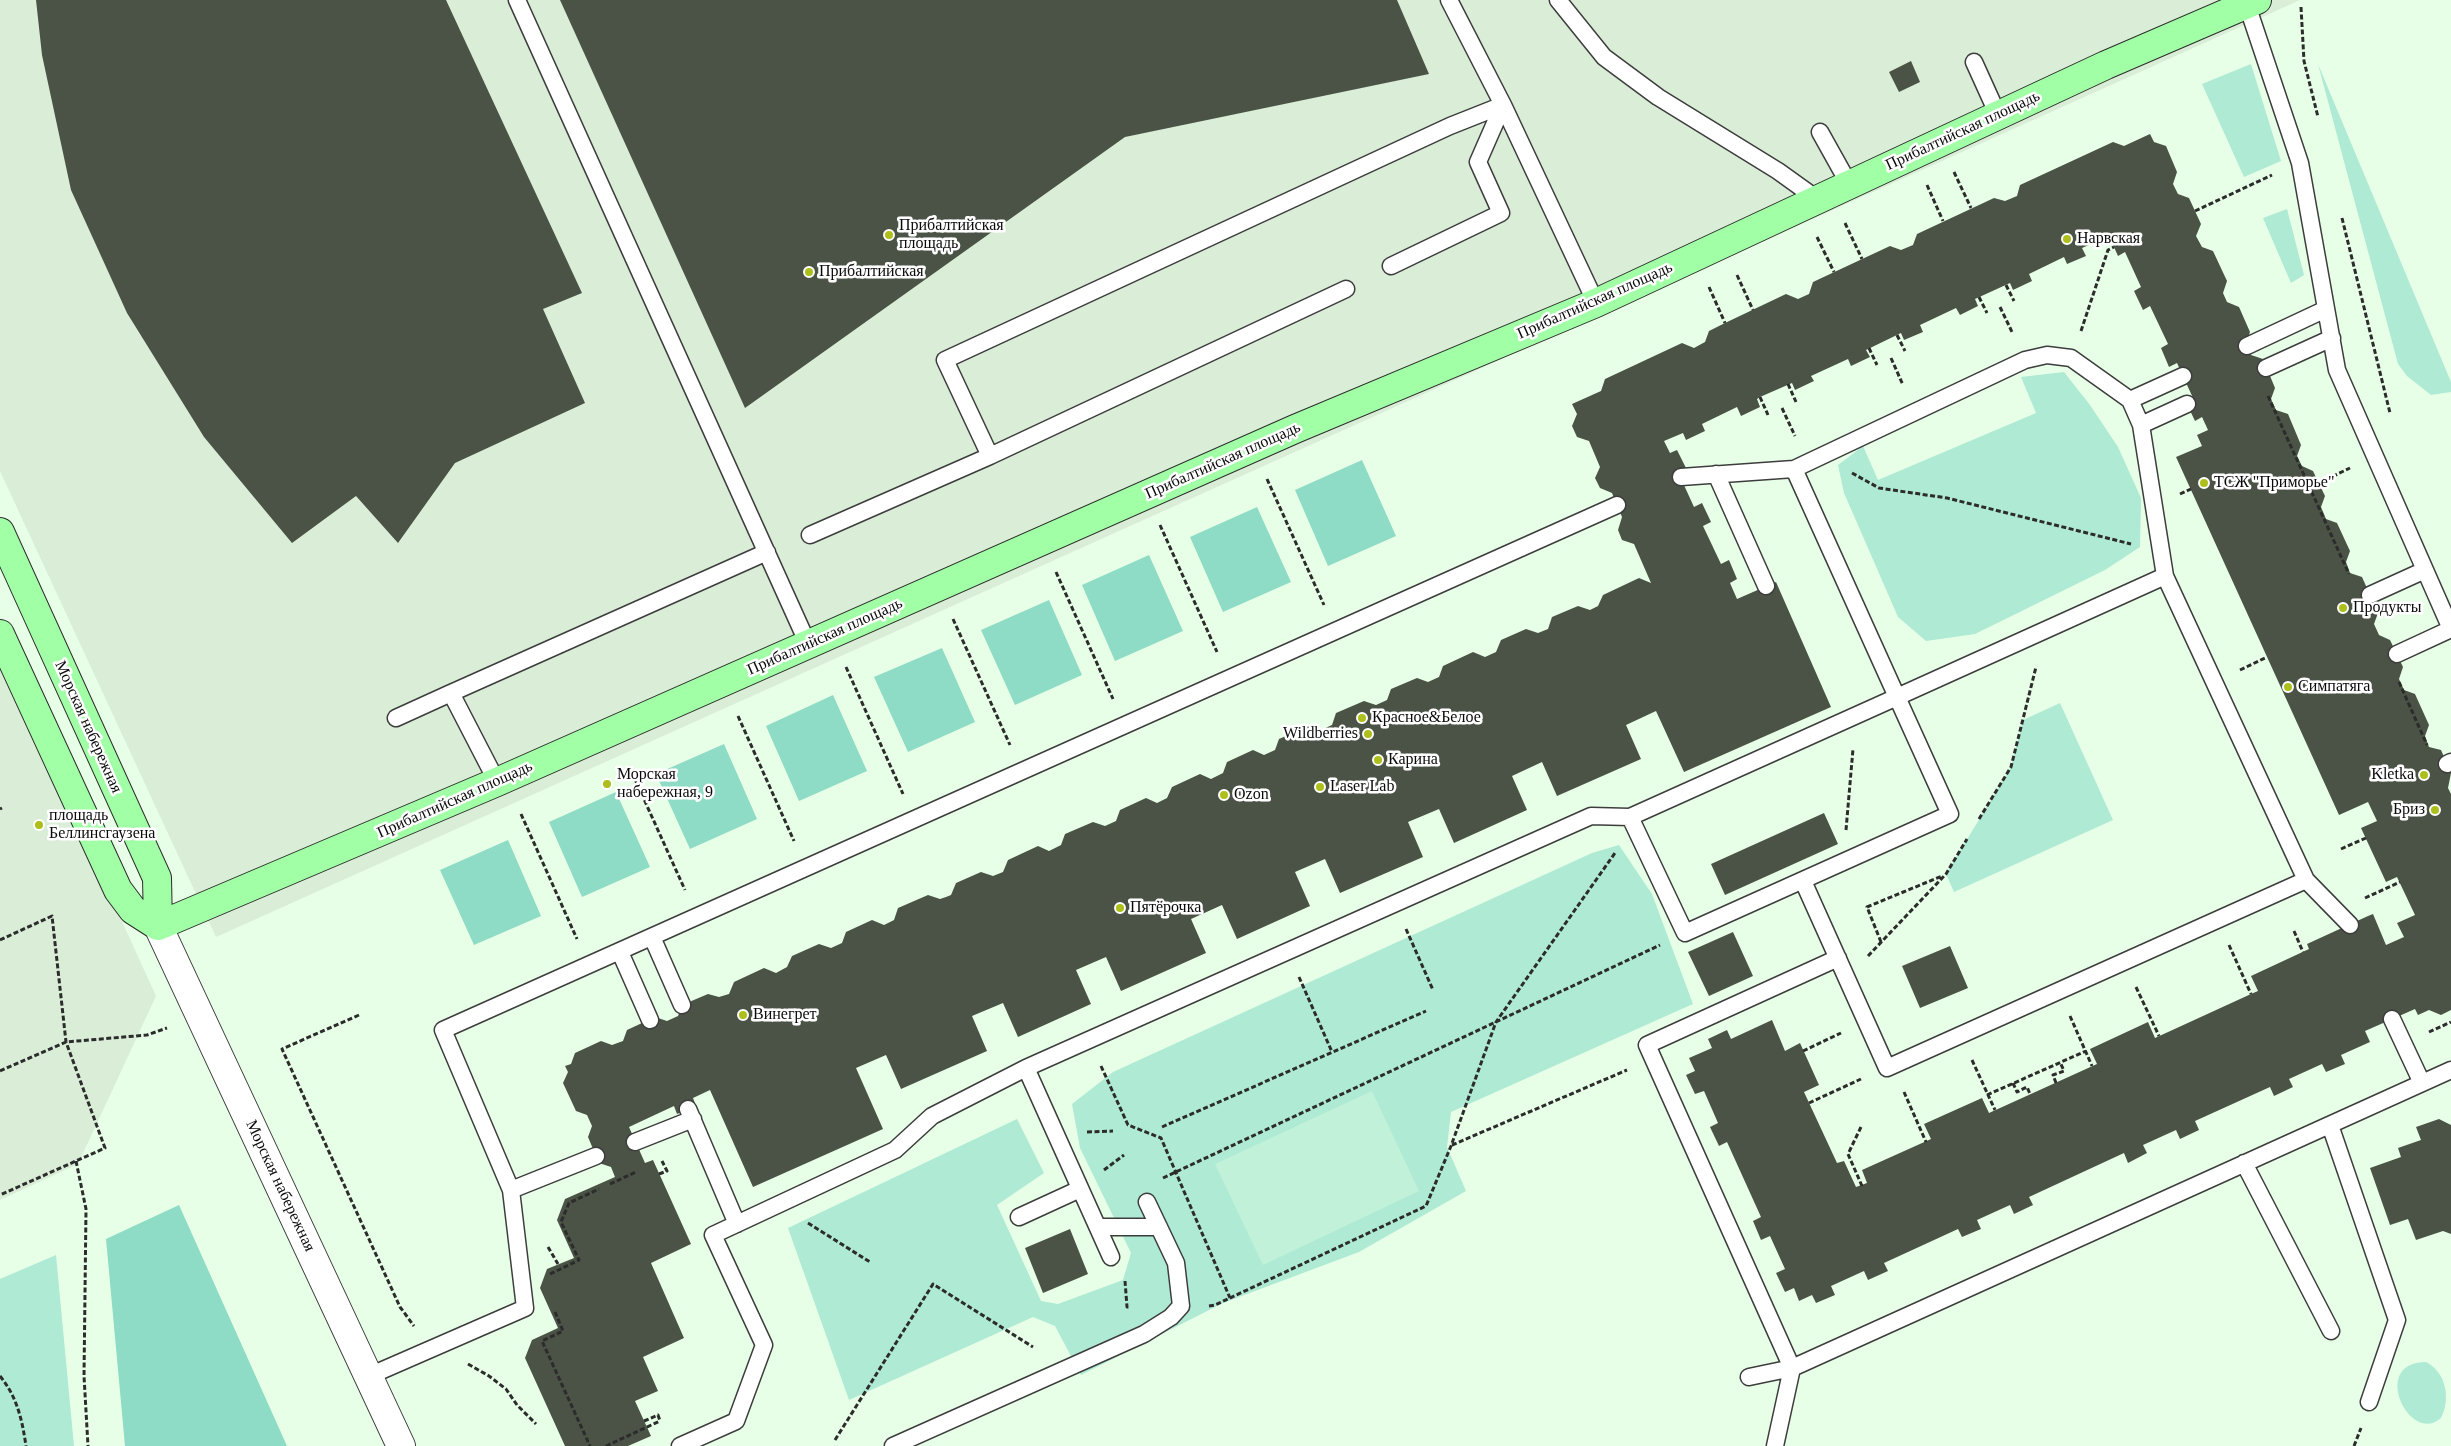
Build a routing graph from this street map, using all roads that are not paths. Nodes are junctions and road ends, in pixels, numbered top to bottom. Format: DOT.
graph roads {
  1 [pos="517,0"];
  2 [pos="1449,0"];
  3 [pos="1558,0"];
  4 [pos="2252,2"];
  5 [pos="1974,62"];
  6 [pos="1503,105"];
  7 [pos="1998,115"];
  8 [pos="1820,132"];
  9 [pos="1849,184"];
  10 [pos="1817,200"];
  11 [pos="1391,266"];
  12 [pos="1346,289"];
  13 [pos="1596,303"];
  14 [pos="2326,309"];
  15 [pos="2332,338"];
  16 [pos="2247,346"];
  17 [pos="2266,368"];
  18 [pos="2183,376"];
  19 [pos="2130,400"];
  20 [pos="2187,404"];
  21 [pos="2141,425"];
  22 [pos="990,456"];
  23 [pos="1801,466"];
  24 [pos="1716,474"];
  25 [pos="1680,477"];
  26 [pos="1617,506"];
  27 [pos="0,532"];
  28 [pos="810,535"];
  29 [pos="767,552"];
  30 [pos="2425,570"];
  31 [pos="2166,576"];
  32 [pos="1766,586"];
  33 [pos="2370,594"];
  34 [pos="2451,629"];
  35 [pos="0,634"];
  36 [pos="808,644"];
  37 [pos="2397,654"];
  38 [pos="451,694"];
  39 [pos="1897,697"];
  40 [pos="396,718"];
  41 [pos="497,782"];
  42 [pos="1633,822"];
  43 [pos="2306,880"];
  44 [pos="1802,881"];
  45 [pos="2350,925"];
  46 [pos="158,926"];
  47 [pos="652,937"];
  48 [pos="620,952"];
  49 [pos="1838,958"];
  50 [pos="682,1005"];
  51 [pos="2392,1019"];
  52 [pos="650,1020"];
  53 [pos="1026,1068"];
  54 [pos="2451,1070"];
  55 [pos="2422,1083"];
  56 [pos="2330,1125"];
  57 [pos="635,1142"];
  58 [pos="596,1156"];
  59 [pos="2244,1163"];
  60 [pos="511,1190"];
  61 [pos="1080,1190"];
  62 [pos="1147,1202"];
  63 [pos="1019,1217"];
  64 [pos="737,1224"];
  65 [pos="1159,1227"];
  66 [pos="1098,1228"];
  67 [pos="1111,1257"];
  68 [pos="2331,1331"];
  69 [pos="1792,1368"];
  70 [pos="369,1376"];
  71 [pos="1749,1378"];
  72 [pos="2369,1402"];
  73 [pos="401,1446"];
  74 [pos="680,1446"];
  75 [pos="893,1446"];
  76 [pos="1775,1446"];
  1 -- 29 [label="lane"];
  2 -- 6 [label="lane"];
  3 -- 10 [label="lane"];
  4 -- 7 [label="street, Прибалтийская площадь"];
  4 -- 14 [label="lane"];
  5 -- 7 [label="lane"];
  6 -- 11 [label="lane"];
  6 -- 13 [label="lane"];
  6 -- 22 [label="lane"];
  7 -- 9 [label="street, Прибалтийская площадь"];
  8 -- 9 [label="lane"];
  9 -- 10 [label="street, Прибалтийская площадь"];
  10 -- 13 [label="street, Прибалтийская площадь"];
  12 -- 22 [label="lane"];
  13 -- 36 [label="street, Прибалтийская площадь"];
  14 -- 15 [label="lane"];
  14 -- 16 [label="lane"];
  15 -- 17 [label="lane"];
  15 -- 30 [label="lane"];
  18 -- 19 [label="lane"];
  19 -- 21 [label="lane"];
  19 -- 23 [label="lane"];
  20 -- 21 [label="lane"];
  21 -- 31 [label="lane"];
  22 -- 28 [label="lane"];
  23 -- 24 [label="lane"];
  23 -- 39 [label="lane"];
  24 -- 25 [label="lane"];
  24 -- 32 [label="lane"];
  26 -- 47 [label="lane"];
  27 -- 46 [label="street, Морская набережная"];
  29 -- 36 [label="lane"];
  29 -- 38 [label="lane"];
  30 -- 33 [label="lane"];
  30 -- 34 [label="lane"];
  31 -- 39 [label="lane"];
  31 -- 43 [label="lane"];
  34 -- 37 [label="lane"];
  35 -- 46 [label="street"];
  36 -- 41 [label="street, Прибалтийская площадь"];
  38 -- 40 [label="lane"];
  38 -- 41 [label="lane"];
  39 -- 42 [label="lane"];
  39 -- 44 [label="lane"];
  41 -- 46 [label="street, Прибалтийская площадь"];
  42 -- 44 [label="lane"];
  42 -- 53 [label="lane"];
  43 -- 45 [label="lane"];
  43 -- 49 [label="lane"];
  44 -- 49 [label="lane"];
  46 -- 70 [label="street, Морская набережная"];
  47 -- 48 [label="lane"];
  47 -- 50 [label="lane"];
  48 -- 52 [label="lane"];
  48 -- 60 [label="lane"];
  49 -- 69 [label="lane"];
  51 -- 55 [label="lane"];
  53 -- 61 [label="lane"];
  53 -- 64 [label="lane"];
  54 -- 55 [label="lane"];
  55 -- 56 [label="lane"];
  56 -- 59 [label="lane"];
  56 -- 72 [label="lane"];
  57 -- 64 [label="lane"];
  58 -- 60 [label="lane"];
  59 -- 68 [label="lane"];
  59 -- 69 [label="lane"];
  60 -- 70 [label="lane"];
  61 -- 63 [label="lane"];
  61 -- 66 [label="lane"];
  62 -- 65 [label="lane"];
  64 -- 74 [label="lane"];
  65 -- 66 [label="lane"];
  65 -- 75 [label="lane"];
  66 -- 67 [label="lane"];
  69 -- 71 [label="lane"];
  69 -- 76 [label="lane"];
  70 -- 73 [label="street, Морская набережная"];
}
